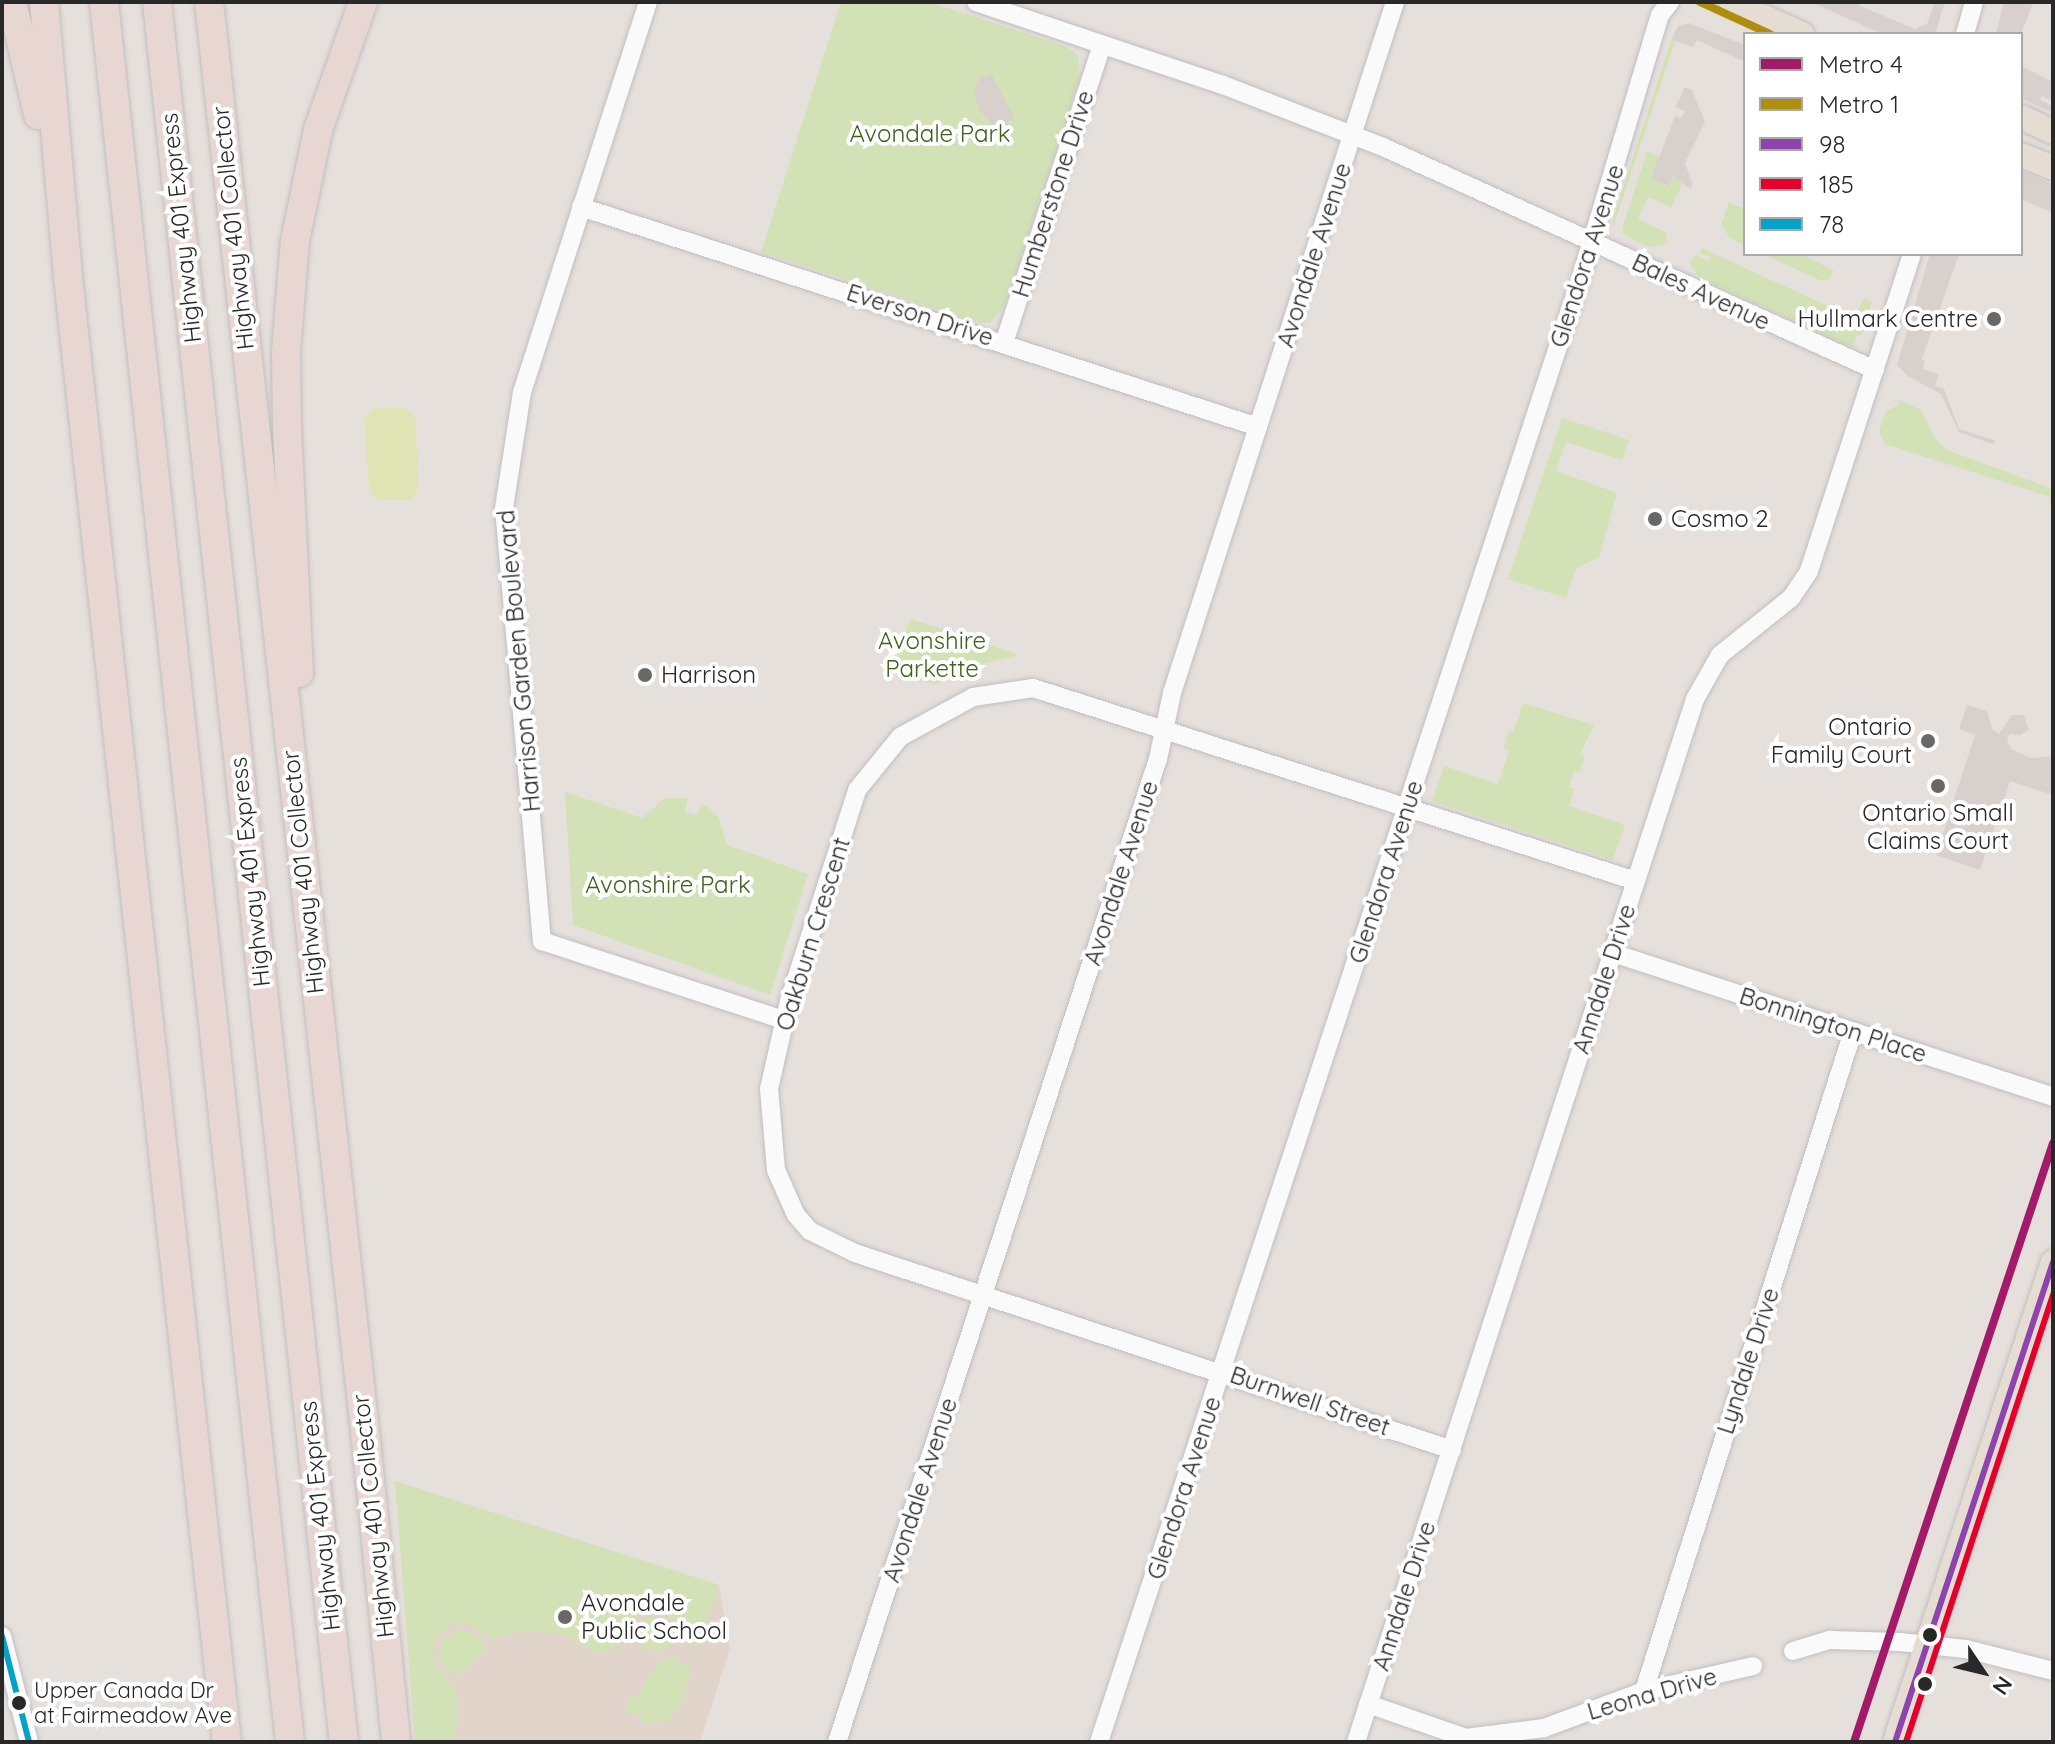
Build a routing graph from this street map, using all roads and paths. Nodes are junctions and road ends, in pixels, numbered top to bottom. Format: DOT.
graph roads {
  1 [pos="12,2"];
  2 [pos="44,2"];
  3 [pos="104,2"];
  4 [pos="157,2"];
  5 [pos="209,2"];
  6 [pos="363,2"];
  7 [pos="648,2"];
  8 [pos="976,2"];
  9 [pos="1395,2"];
  10 [pos="1670,2"];
  11 [pos="1731,2"];
  12 [pos="1974,2"];
  13 [pos="1798,32"];
  14 [pos="1966,32"];
  15 [pos="1102,45"];
  16 [pos="2023,118"];
  17 [pos="2053,132"];
  18 [pos="1353,136"];
  19 [pos="2023,156"];
  20 [pos="2053,168"];
  21 [pos="581,207"];
  22 [pos="1592,242"];
  23 [pos="1911,256"];
  24 [pos="68,277"];
  25 [pos="1004,343"];
  26 [pos="1875,370"];
  27 [pos="1258,427"];
  28 [pos="1164,728"];
  29 [pos="1407,806"];
  30 [pos="1636,881"];
  31 [pos="1613,953"];
  32 [pos="784,1020"];
  33 [pos="1853,1031"];
  34 [pos="2053,1097"];
  35 [pos="343,1247"];
  36 [pos="2053,1262"];
  37 [pos="985,1295"];
  38 [pos="1223,1372"];
  39 [pos="1452,1450"];
  40 [pos="2,1636"];
  41 [pos="1926,1644"];
  42 [pos="1793,1651"];
  43 [pos="1753,1666"];
  44 [pos="2053,1671"];
  45 [pos="1644,1691"];
  46 [pos="1368,1704"];
  47 [pos="29,1742"];
  48 [pos="227,1742"];
  49 [pos="290,1742"];
  50 [pos="344,1742"];
  51 [pos="396,1742"];
  52 [pos="837,1742"];
  53 [pos="1099,1742"];
  54 [pos="1356,1742"];
  55 [pos="1895,1742"];
  1 -- 24 [label="highway"];
  2 -- 24 [label="highway"];
  3 -- 49 [label="highway"];
  4 -- 50 [label="highway, Highway 401 Express"];
  5 -- 35 [label="highway, Highway 401 Collector"];
  6 -- 35 [label="highway"];
  7 -- 21 [label="street, Harrison Garden Boulevard"];
  8 -- 15 [label="street"];
  9 -- 18 [label="street, Avondale Avenue"];
  10 -- 22 [label="street, Glendora Avenue"];
  11 -- 13 [label="main road"];
  12 -- 14 [label="street"];
  15 -- 18 [label="street"];
  15 -- 25 [label="street, Humberstone Drive"];
  16 -- 17 [label="main road"];
  18 -- 22 [label="street, Bales Avenue"];
  18 -- 27 [label="street, Avondale Avenue"];
  19 -- 20 [label="main road"];
  21 -- 25 [label="street, Everson Drive"];
  21 -- 32 [label="street, Harrison Garden Boulevard"];
  22 -- 26 [label="street, Bales Avenue"];
  22 -- 29 [label="street, Glendora Avenue"];
  23 -- 26 [label="street, Anndale Drive"];
  24 -- 48 [label="highway"];
  25 -- 27 [label="street, Everson Drive"];
  26 -- 30 [label="street, Anndale Drive"];
  27 -- 28 [label="street, Avondale Avenue"];
  28 -- 29 [label="street, Oakburn Crescent"];
  28 -- 32 [label="street, Oakburn Crescent"];
  28 -- 37 [label="street, Avondale Avenue"];
  29 -- 30 [label="street, Oakburn Crescent"];
  29 -- 38 [label="street, Glendora Avenue"];
  30 -- 31 [label="street, Anndale Drive"];
  31 -- 33 [label="street, Bonnington Place"];
  31 -- 39 [label="street, Anndale Drive"];
  32 -- 37 [label="street, Oakburn Crescent"];
  33 -- 34 [label="street, Bonnington Place"];
  33 -- 45 [label="street, Lyndale Drive"];
  35 -- 51 [label="highway, Highway 401 Collector"];
  36 -- 41 [label="main road"];
  37 -- 38 [label="street, Burnwell Street"];
  37 -- 52 [label="street, Avondale Avenue"];
  38 -- 39 [label="street, Burnwell Street"];
  38 -- 53 [label="street, Glendora Avenue"];
  39 -- 46 [label="street, Anndale Drive"];
  40 -- 47 [label="street"];
  41 -- 42 [label="street"];
  41 -- 44 [label="street"];
  41 -- 55 [label="main road"];
  43 -- 45 [label="street, Leona Drive"];
  45 -- 46 [label="street, Leona Drive"];
  46 -- 54 [label="street, Anndale Drive"];
}
